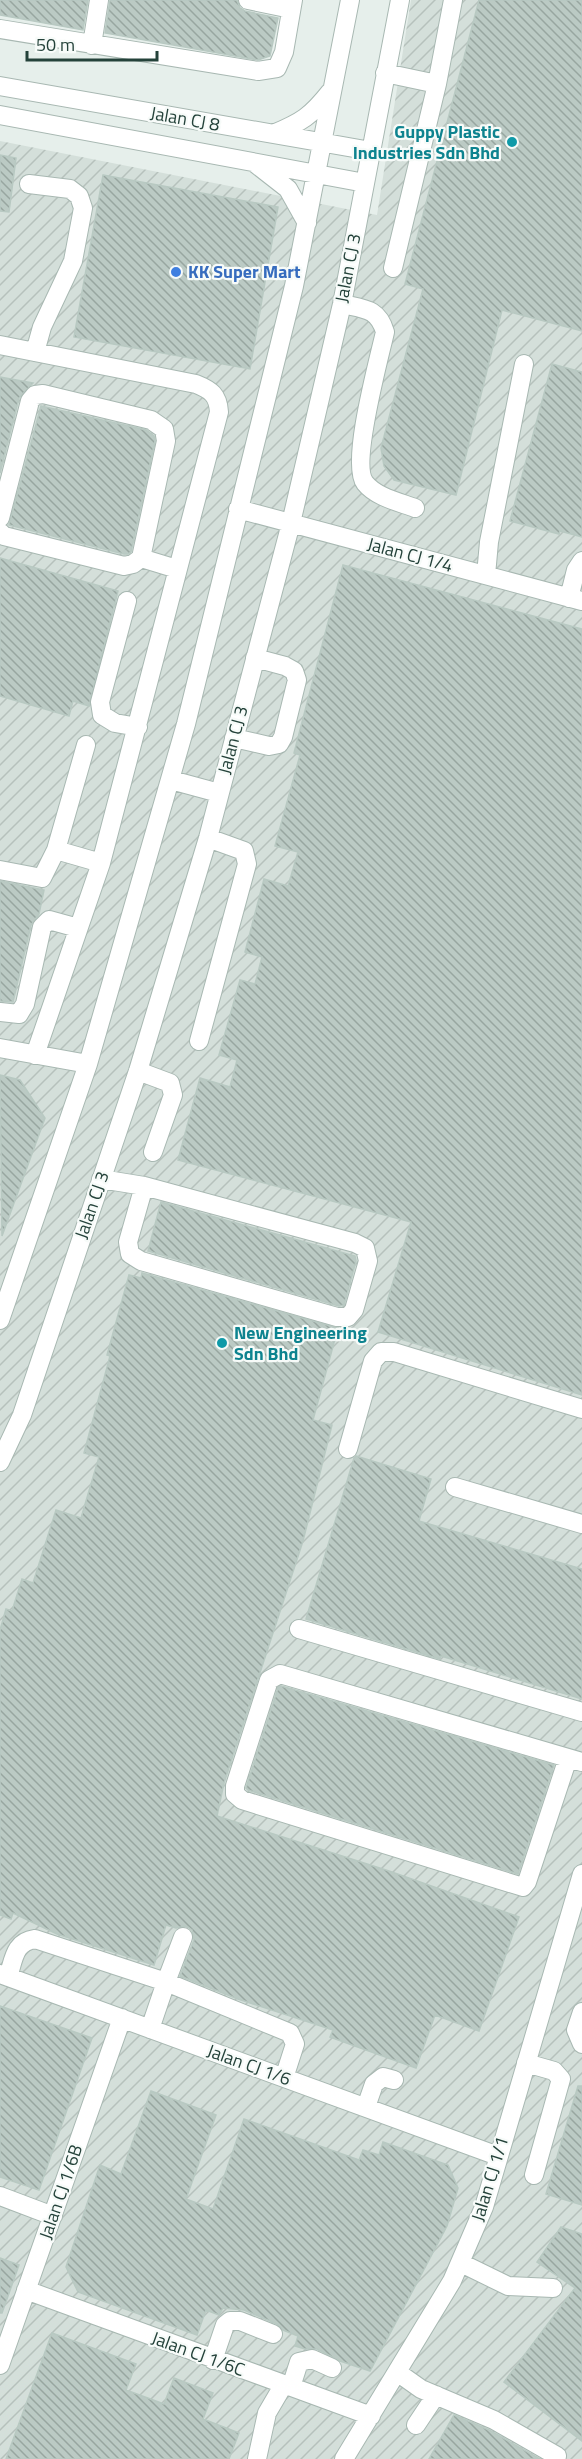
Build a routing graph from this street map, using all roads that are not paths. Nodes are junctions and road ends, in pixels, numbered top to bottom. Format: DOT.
graph roads {
  1 [pos="99,0"];
  2 [pos="248,0"];
  3 [pos="350,0"];
  4 [pos="400,0"];
  5 [pos="453,0"];
  6 [pos="292,5"];
  7 [pos="0,29"];
  8 [pos="92,45"];
  9 [pos="385,73"];
  10 [pos="437,84"];
  11 [pos="0,86"];
  12 [pos="333,89"];
  13 [pos="0,115"];
  14 [pos="273,134"];
  15 [pos="323,143"];
  16 [pos="371,151"];
  17 [pos="250,161"];
  18 [pos="317,174"];
  19 [pos="365,183"];
  20 [pos="29,184"];
  21 [pos="306,223"];
  22 [pos="393,268"];
  23 [pos="342,304"];
  24 [pos="0,345"];
  25 [pos="35,352"];
  26 [pos="525,364"];
  27 [pos="415,508"];
  28 [pos="238,509"];
  29 [pos="0,518"];
  30 [pos="291,523"];
  31 [pos="0,532"];
  32 [pos="141,558"];
  33 [pos="582,561"];
  34 [pos="177,569"];
  35 [pos="486,575"];
  36 [pos="576,599"];
  37 [pos="127,601"];
  38 [pos="255,658"];
  39 [pos="138,727"];
  40 [pos="234,738"];
  41 [pos="86,745"];
  42 [pos="171,780"];
  43 [pos="219,793"];
  44 [pos="208,838"];
  45 [pos="56,850"];
  46 [pos="101,863"];
  47 [pos="0,870"];
  48 [pos="78,928"];
  49 [pos="0,1012"];
  50 [pos="200,1041"];
  51 [pos="0,1048"];
  52 [pos="35,1055"];
  53 [pos="88,1064"];
  54 [pos="138,1071"];
  55 [pos="153,1152"];
  56 [pos="101,1179"];
  57 [pos="144,1186"];
  58 [pos="0,1320"];
  59 [pos="582,1409"];
  60 [pos="348,1449"];
  61 [pos="0,1462"];
  62 [pos="455,1487"];
  63 [pos="582,1524"];
  64 [pos="299,1629"];
  65 [pos="582,1712"];
  66 [pos="575,1760"];
  67 [pos="582,1874"];
  68 [pos="574,1930"];
  69 [pos="183,1937"];
  70 [pos="4,1975"];
  71 [pos="166,1982"];
  72 [pos="582,2012"];
  73 [pos="122,2018"];
  74 [pos="150,2029"];
  75 [pos="582,2044"];
  76 [pos="526,2063"];
  77 [pos="284,2078"];
  78 [pos="394,2080"];
  79 [pos="366,2107"];
  80 [pos="498,2156"];
  81 [pos="534,2175"];
  82 [pos="0,2196"];
  83 [pos="53,2216"];
  84 [pos="460,2263"];
  85 [pos="553,2288"];
  86 [pos="26,2290"];
  87 [pos="273,2334"];
  88 [pos="213,2360"];
  89 [pos="0,2364"];
  90 [pos="332,2368"];
  91 [pos="397,2372"];
  92 [pos="287,2385"];
  93 [pos="436,2395"];
  94 [pos="370,2416"];
  95 [pos="416,2426"];
  96 [pos="557,2456"];
  97 [pos="256,2459"];
  98 [pos="344,2459"];
  1 -- 8 [label="street"];
  2 -- 6 [label="street"];
  3 -- 12 [label="street"];
  4 -- 9 [label="street, Jalan CJ 3"];
  5 -- 10 [label="street"];
  6 -- 8 [label="street"];
  7 -- 8 [label="street"];
  9 -- 10 [label="street"];
  9 -- 16 [label="street, Jalan CJ 3"];
  10 -- 22 [label="street"];
  11 -- 14 [label="street, Jalan CJ 8"];
  12 -- 14 [label="street"];
  12 -- 15 [label="street"];
  13 -- 17 [label="street, Jalan CJ 8"];
  14 -- 15 [label="street, Jalan CJ 8"];
  15 -- 16 [label="street, Jalan CJ 8"];
  15 -- 18 [label="street"];
  16 -- 19 [label="street, Jalan CJ 3"];
  17 -- 18 [label="street, Jalan CJ 8"];
  17 -- 21 [label="street"];
  18 -- 19 [label="street, Jalan CJ 8"];
  18 -- 21 [label="street"];
  19 -- 23 [label="street, Jalan CJ 3"];
  20 -- 25 [label="street"];
  21 -- 28 [label="street"];
  23 -- 27 [label="street"];
  23 -- 30 [label="street, Jalan CJ 3"];
  24 -- 25 [label="street"];
  25 -- 34 [label="street"];
  26 -- 35 [label="street"];
  28 -- 30 [label="street, Jalan CJ 1/4"];
  28 -- 42 [label="street"];
  29 -- 32 [label="street"];
  30 -- 35 [label="street, Jalan CJ 1/4"];
  30 -- 38 [label="street, Jalan CJ 3"];
  31 -- 32 [label="street"];
  32 -- 34 [label="street"];
  33 -- 36 [label="street"];
  34 -- 39 [label="street"];
  35 -- 36 [label="street, Jalan CJ 1/4"];
  37 -- 39 [label="street"];
  38 -- 40 [label="street, Jalan CJ 3"];
  38 -- 40 [label="street"];
  39 -- 46 [label="street"];
  40 -- 43 [label="street, Jalan CJ 3"];
  41 -- 45 [label="street"];
  42 -- 43 [label="street"];
  42 -- 53 [label="street"];
  43 -- 44 [label="street, Jalan CJ 3"];
  44 -- 50 [label="street"];
  44 -- 54 [label="street, Jalan CJ 3"];
  45 -- 46 [label="street"];
  45 -- 47 [label="street"];
  46 -- 48 [label="street"];
  48 -- 49 [label="street"];
  48 -- 52 [label="street"];
  51 -- 52 [label="street"];
  52 -- 53 [label="street"];
  53 -- 58 [label="street"];
  54 -- 55 [label="street"];
  54 -- 56 [label="street, Jalan CJ 3"];
  56 -- 57 [label="street"];
  56 -- 61 [label="street, Jalan CJ 3"];
  57 -- 57 [label="street"];
  59 -- 60 [label="street"];
  62 -- 63 [label="street"];
  64 -- 65 [label="street"];
  66 -- 66 [label="street"];
  67 -- 68 [label="street, Jalan CJ 1/1"];
  68 -- 76 [label="street, Jalan CJ 1/1"];
  69 -- 71 [label="street"];
  70 -- 71 [label="street"];
  70 -- 73 [label="street, Jalan CJ 1/6"];
  71 -- 74 [label="street"];
  71 -- 77 [label="street"];
  72 -- 75 [label="street"];
  73 -- 74 [label="street, Jalan CJ 1/6"];
  73 -- 83 [label="street, Jalan CJ 1/6B"];
  74 -- 77 [label="street, Jalan CJ 1/6"];
  76 -- 80 [label="street, Jalan CJ 1/1"];
  76 -- 81 [label="street"];
  77 -- 79 [label="street, Jalan CJ 1/6"];
  78 -- 79 [label="street"];
  79 -- 80 [label="street, Jalan CJ 1/6"];
  80 -- 84 [label="street, Jalan CJ 1/1"];
  82 -- 83 [label="street"];
  83 -- 86 [label="street, Jalan CJ 1/6B"];
  84 -- 85 [label="street"];
  84 -- 91 [label="street, Jalan CJ 1/1"];
  86 -- 88 [label="street, Jalan CJ 1/6C"];
  86 -- 89 [label="street, Jalan CJ 1/6B"];
  87 -- 88 [label="street"];
  88 -- 92 [label="street, Jalan CJ 1/6C"];
  90 -- 92 [label="street"];
  91 -- 93 [label="street"];
  91 -- 94 [label="street, Jalan CJ 1/1"];
  92 -- 94 [label="street, Jalan CJ 1/6C"];
  92 -- 97 [label="street"];
  93 -- 95 [label="street"];
  93 -- 96 [label="street"];
  94 -- 98 [label="street, Jalan CJ 1/1"];
}
